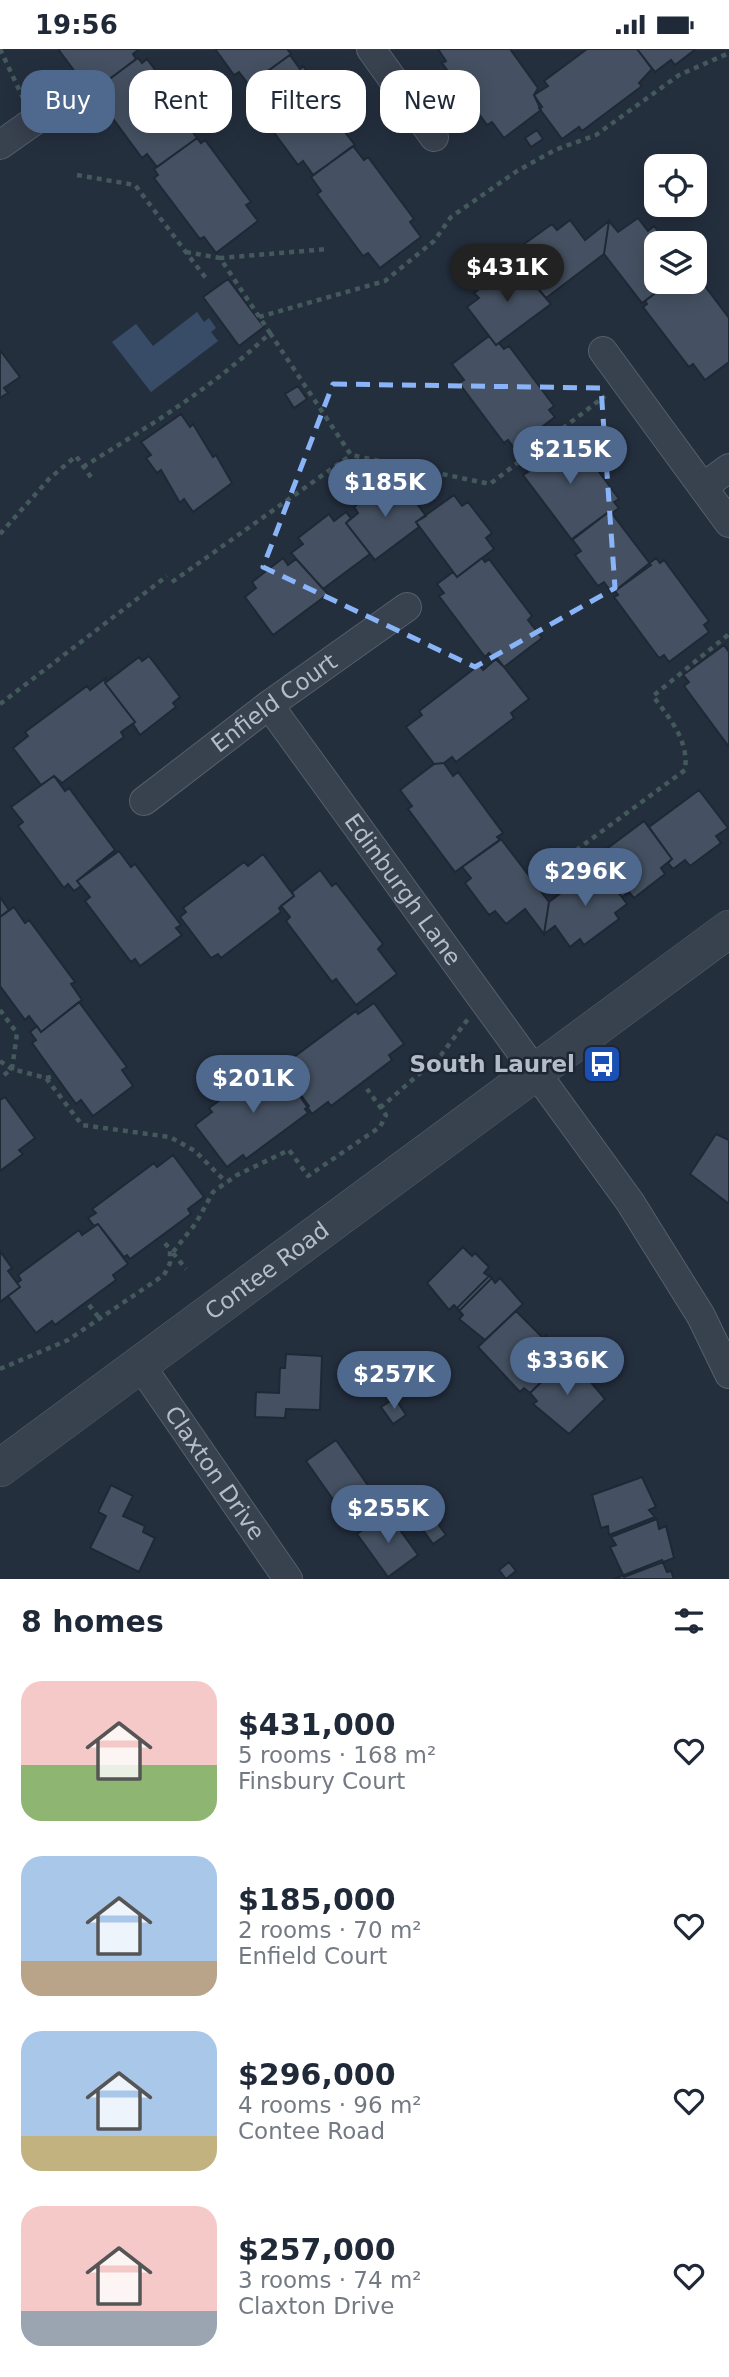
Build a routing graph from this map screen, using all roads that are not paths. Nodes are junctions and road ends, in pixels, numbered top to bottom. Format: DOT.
graph roads {
  1 [pos="371,49"];
  2 [pos="21,130"];
  3 [pos="434,137"];
  4 [pos="0,145"];
  5 [pos="603,351"];
  6 [pos="729,468"];
  7 [pos="703,487"];
  8 [pos="729,523"];
  9 [pos="407,607"];
  10 [pos="269,705"];
  11 [pos="144,801"];
  12 [pos="729,929"];
  13 [pos="536,1072"];
  14 [pos="141,1366"];
  15 [pos="729,1374"];
  16 [pos="3,1460"];
  17 [pos="288,1579"];
  1 -- 3 [label="street"];
  2 -- 4 [label="street"];
  5 -- 7 [label="street"];
  6 -- 7 [label="street"];
  7 -- 8 [label="street"];
  9 -- 10 [label="street, Enfield Court"];
  10 -- 11 [label="street, Enfield Court"];
  10 -- 13 [label="street, Edinburgh Lane"];
  12 -- 13 [label="street, Contee Road"];
  13 -- 14 [label="street, Contee Road"];
  13 -- 15 [label="street"];
  14 -- 16 [label="street, Contee Road"];
  14 -- 17 [label="street, Claxton Drive"];
}
